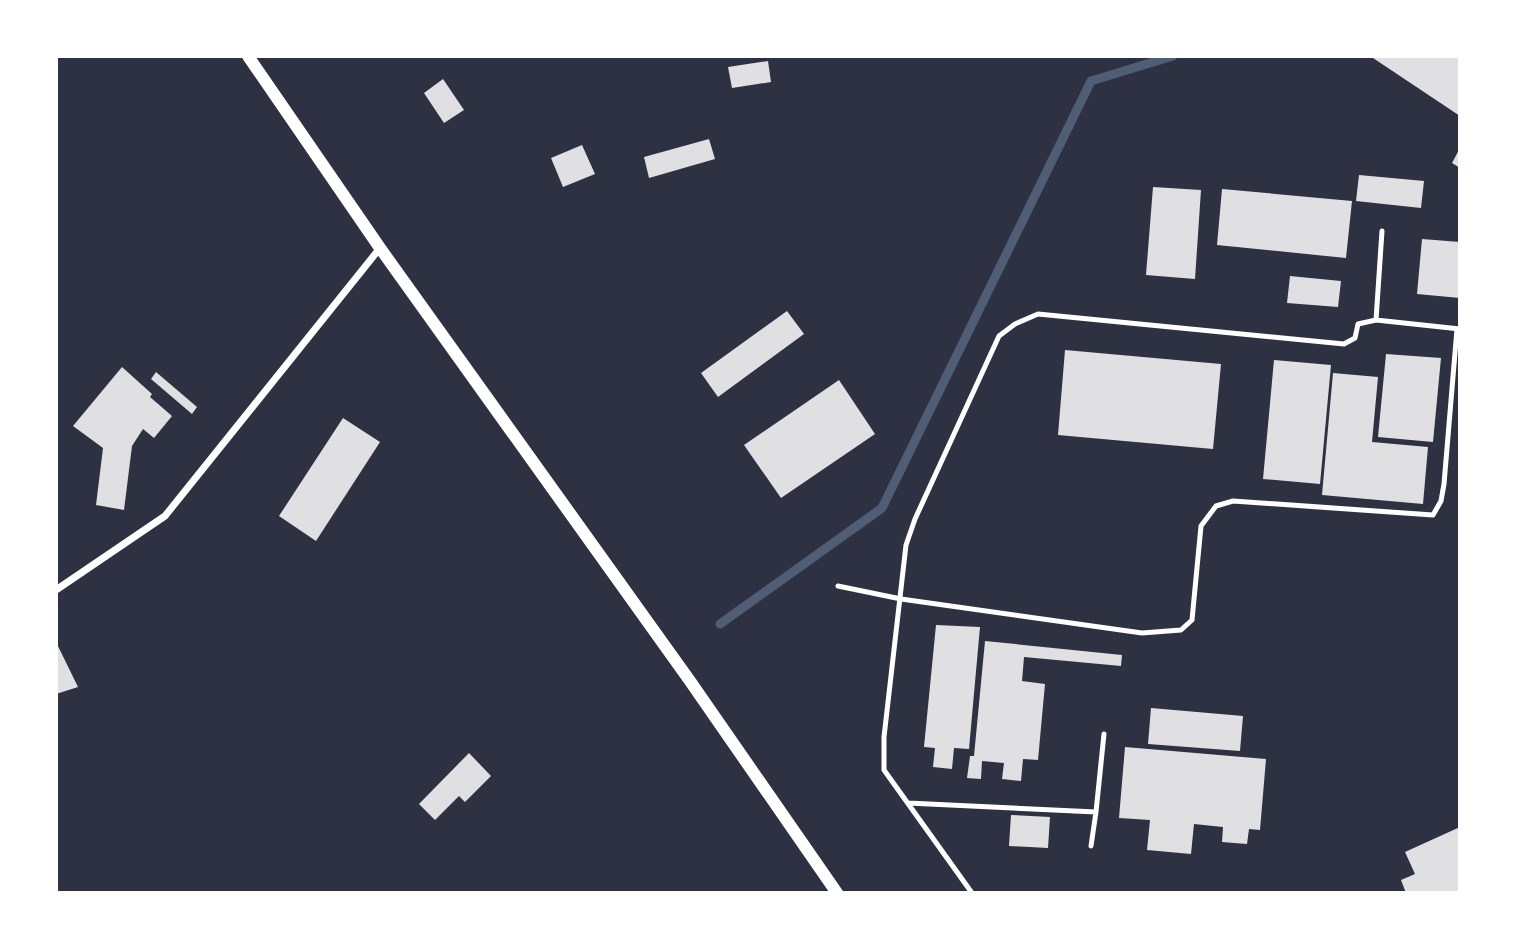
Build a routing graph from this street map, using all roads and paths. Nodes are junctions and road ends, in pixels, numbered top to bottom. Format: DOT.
graph roads {
  1 [pos="248,56"];
  2 [pos="1382,231"];
  3 [pos="380,248"];
  4 [pos="1376,320"];
  5 [pos="1459,329"];
  6 [pos="838,586"];
  7 [pos="56,590"];
  8 [pos="901,599"];
  9 [pos="1104,734"];
  10 [pos="908,803"];
  11 [pos="1096,812"];
  12 [pos="1091,846"];
  13 [pos="837,893"];
  14 [pos="972,893"];
  1 -- 3 [label="street"];
  2 -- 4 [label="lane"];
  3 -- 7 [label="street"];
  3 -- 13 [label="street"];
  4 -- 5 [label="lane"];
  4 -- 8 [label="lane"];
  5 -- 8 [label="lane"];
  6 -- 8 [label="lane"];
  8 -- 10 [label="lane"];
  9 -- 11 [label="lane"];
  10 -- 11 [label="lane"];
  10 -- 14 [label="lane"];
  11 -- 12 [label="lane"];
}
